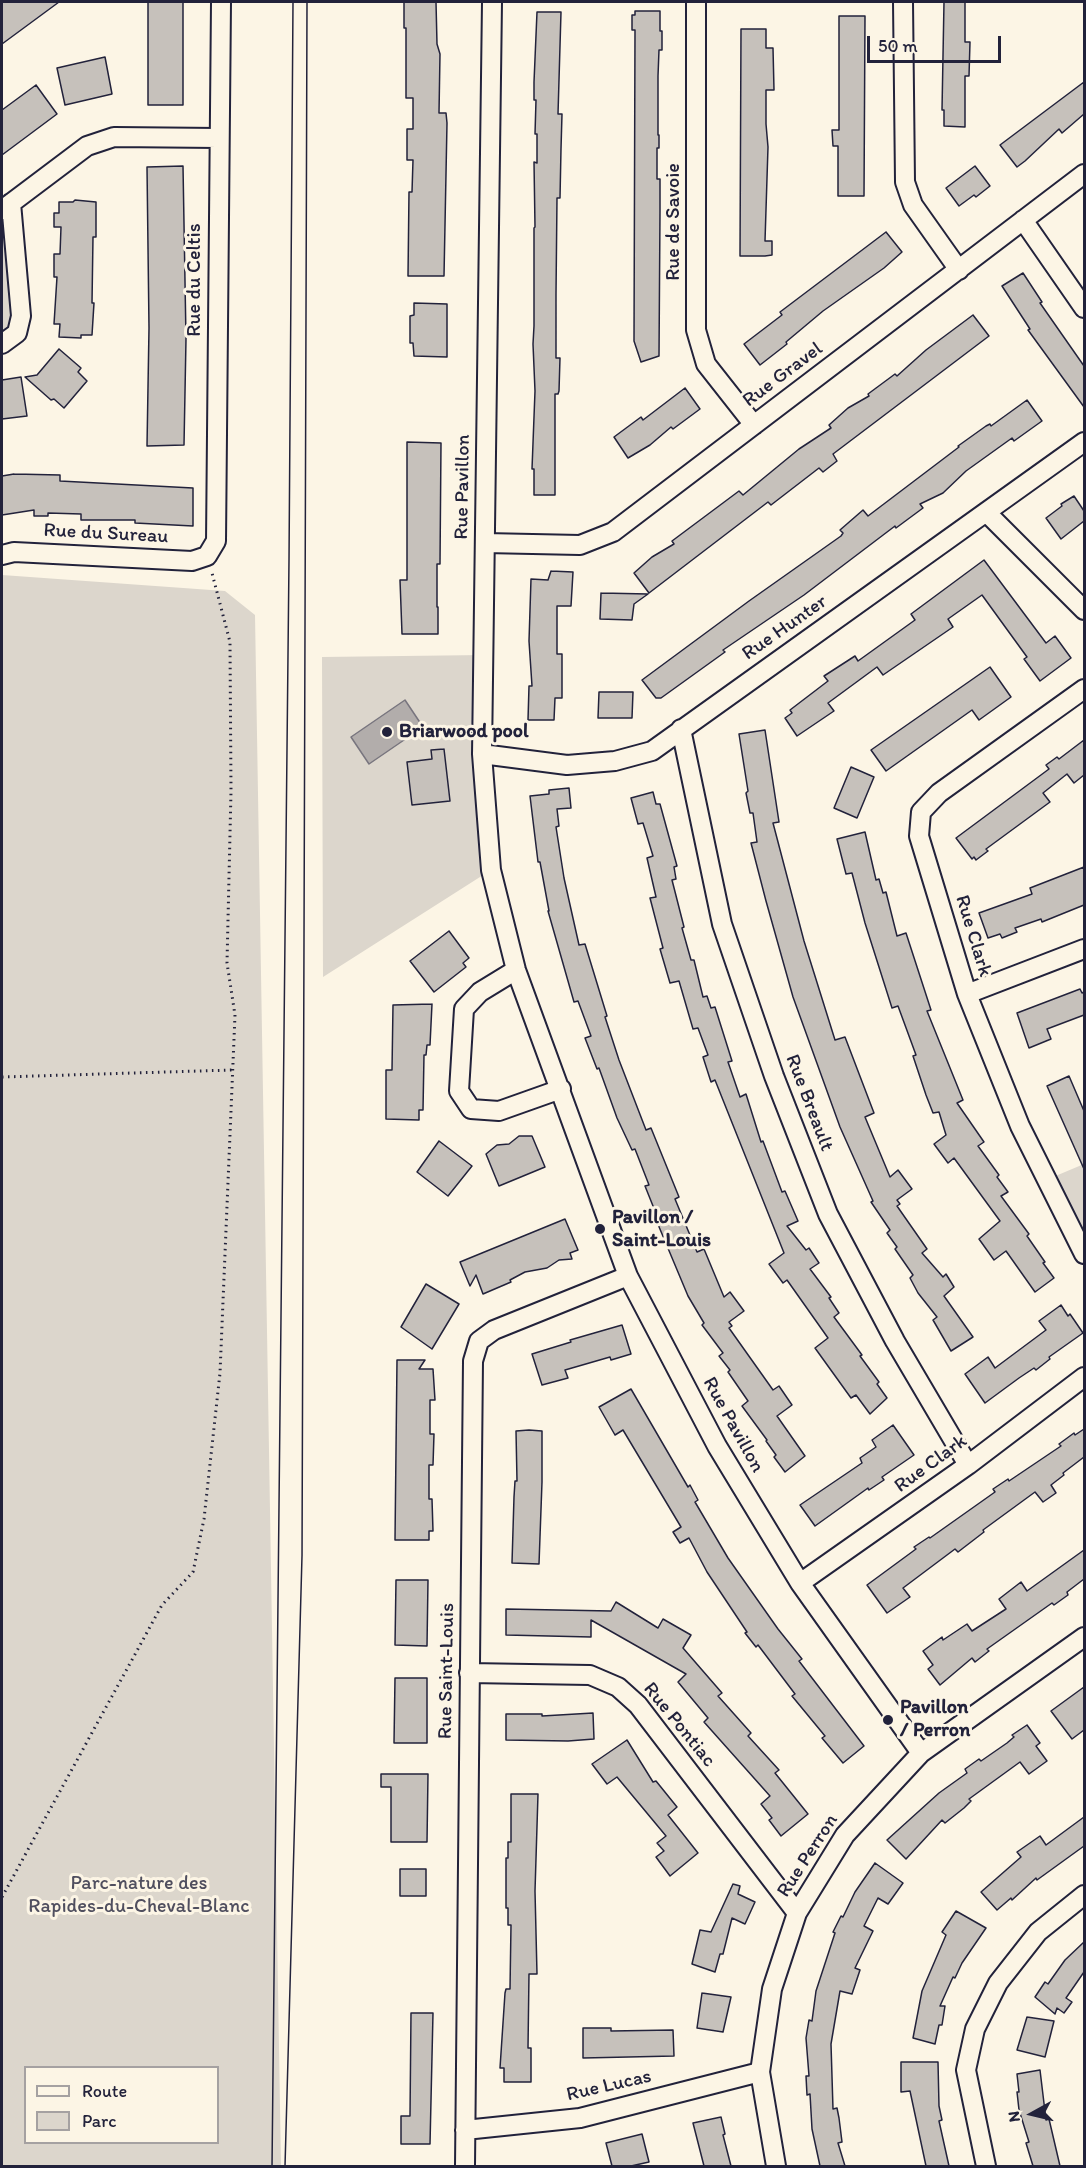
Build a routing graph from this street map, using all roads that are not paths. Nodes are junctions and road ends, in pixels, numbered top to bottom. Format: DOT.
graph roads {
  1 [pos="220,2"];
  2 [pos="492,2"];
  3 [pos="696,2"];
  4 [pos="903,2"];
  5 [pos="218,138"];
  6 [pos="1084,174"];
  7 [pos="6,207"];
  8 [pos="1023,220"];
  9 [pos="958,270"];
  10 [pos="1084,308"];
  11 [pos="2,344"];
  12 [pos="754,425"];
  13 [pos="1084,442"];
  14 [pos="986,512"];
  15 [pos="485,543"];
  16 [pos="2,555"];
  17 [pos="207,556"];
  18 [pos="1084,610"];
  19 [pos="1084,689"];
  20 [pos="681,729"];
  21 [pos="482,754"];
  22 [pos="1084,949"];
  23 [pos="516,970"];
  24 [pos="967,994"];
  25 [pos="561,1089"];
  26 [pos="1084,1254"];
  27 [pos="628,1276"];
  28 [pos="1084,1377"];
  29 [pos="968,1465"];
  30 [pos="800,1583"];
  31 [pos="1084,1637"];
  32 [pos="469,1672"];
  33 [pos="921,1753"];
  34 [pos="1084,1895"];
  35 [pos="796,1913"];
  36 [pos="760,2072"];
  37 [pos="465,2130"];
  38 [pos="465,2166"];
  39 [pos="776,2166"];
  40 [pos="986,2166"];
  1 -- 5 [label="street, Rue du Celtis"];
  2 -- 15 [label="street, Rue Pavillon"];
  3 -- 12 [label="street, Rue de Savoie"];
  4 -- 9 [label="street"];
  5 -- 7 [label="street"];
  5 -- 17 [label="street, Rue du Celtis"];
  6 -- 8 [label="street, Rue Gravel"];
  7 -- 11 [label="street"];
  8 -- 9 [label="street, Rue Gravel"];
  8 -- 10 [label="street"];
  9 -- 12 [label="street, Rue Gravel"];
  12 -- 15 [label="street, Rue Gravel"];
  13 -- 14 [label="street, Rue Hunter"];
  14 -- 18 [label="street"];
  14 -- 20 [label="street, Rue Hunter"];
  15 -- 21 [label="street, Rue Pavillon"];
  16 -- 17 [label="street, Rue du Sureau"];
  19 -- 24 [label="street, Rue Clark"];
  20 -- 21 [label="street, Rue Hunter"];
  20 -- 29 [label="street, Rue Breault"];
  21 -- 23 [label="street, Rue Pavillon"];
  22 -- 24 [label="street"];
  23 -- 25 [label="street, Rue Pavillon"];
  23 -- 25 [label="street"];
  24 -- 26 [label="street, Rue Clark"];
  25 -- 27 [label="street, Rue Pavillon"];
  27 -- 30 [label="street, Rue Pavillon"];
  27 -- 32 [label="street, Rue Saint-Louis"];
  28 -- 29 [label="street, Rue Clark"];
  29 -- 30 [label="street, Rue Clark"];
  30 -- 33 [label="street, Rue Pavillon"];
  31 -- 33 [label="street, Rue Perron"];
  32 -- 35 [label="street, Rue Pontiac"];
  32 -- 37 [label="street, Rue Saint-Louis"];
  33 -- 35 [label="street, Rue Perron"];
  34 -- 40 [label="street"];
  35 -- 36 [label="street, Rue Perron"];
  36 -- 37 [label="street, Rue Lucas"];
  36 -- 39 [label="street, Rue Perron"];
  37 -- 38 [label="street, Rue Saint-Louis"];
}
